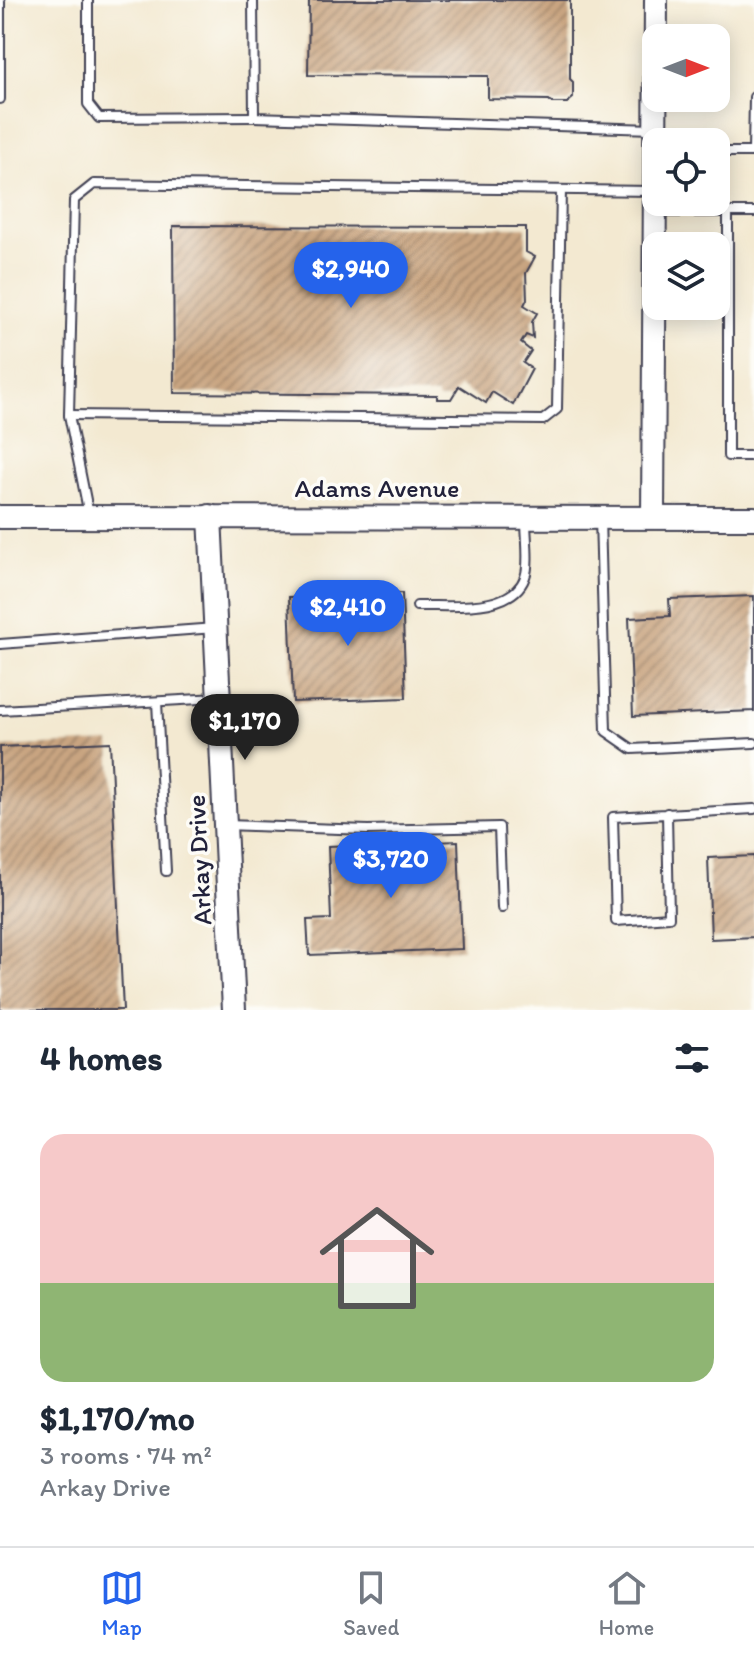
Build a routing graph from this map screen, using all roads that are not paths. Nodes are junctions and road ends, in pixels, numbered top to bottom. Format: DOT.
graph roads {
  1 [pos="88,0"];
  2 [pos="253,0"];
  3 [pos="656,0"];
  4 [pos="0,2"];
  5 [pos="754,97"];
  6 [pos="0,99"];
  7 [pos="254,117"];
  8 [pos="655,128"];
  9 [pos="642,129"];
  10 [pos="730,152"];
  11 [pos="753,152"];
  12 [pos="561,190"];
  13 [pos="642,200"];
  14 [pos="730,212"];
  15 [pos="754,212"];
  16 [pos="654,216"];
  17 [pos="728,216"];
  18 [pos="69,415"];
  19 [pos="754,456"];
  20 [pos="89,516"];
  21 [pos="210,516"];
  22 [pos="526,517"];
  23 [pos="600,517"];
  24 [pos="653,517"];
  25 [pos="754,518"];
  26 [pos="1,520"];
  27 [pos="417,606"];
  28 [pos="216,628"];
  29 [pos="0,644"];
  30 [pos="219,698"];
  31 [pos="157,702"];
  32 [pos="0,710"];
  33 [pos="754,743"];
  34 [pos="754,809"];
  35 [pos="667,813"];
  36 [pos="225,825"];
  37 [pos="166,871"];
  38 [pos="502,908"];
  39 [pos="234,1010"];
  1 -- 7 [label="lane"];
  2 -- 7 [label="lane"];
  3 -- 8 [label="street"];
  4 -- 6 [label="lane"];
  5 -- 11 [label="lane"];
  7 -- 9 [label="lane"];
  10 -- 11 [label="lane"];
  12 -- 13 [label="lane"];
  12 -- 18 [label="lane"];
  12 -- 18 [label="lane"];
  14 -- 15 [label="lane"];
  16 -- 24 [label="street"];
  17 -- 19 [label="lane"];
  18 -- 20 [label="lane"];
  20 -- 21 [label="street, Adams Avenue"];
  20 -- 26 [label="street, Adams Avenue"];
  21 -- 22 [label="street, Adams Avenue"];
  21 -- 28 [label="street, Arkay Drive"];
  22 -- 23 [label="street, Adams Avenue"];
  22 -- 27 [label="lane"];
  23 -- 24 [label="street, Adams Avenue"];
  23 -- 33 [label="lane"];
  24 -- 25 [label="street, Adams Avenue"];
  28 -- 29 [label="lane"];
  28 -- 30 [label="street, Arkay Drive"];
  30 -- 31 [label="lane"];
  30 -- 36 [label="street, Arkay Drive"];
  31 -- 32 [label="lane"];
  31 -- 37 [label="lane"];
  34 -- 35 [label="lane"];
  35 -- 35 [label="lane"];
  36 -- 38 [label="lane"];
  36 -- 39 [label="street, Arkay Drive"];
}
